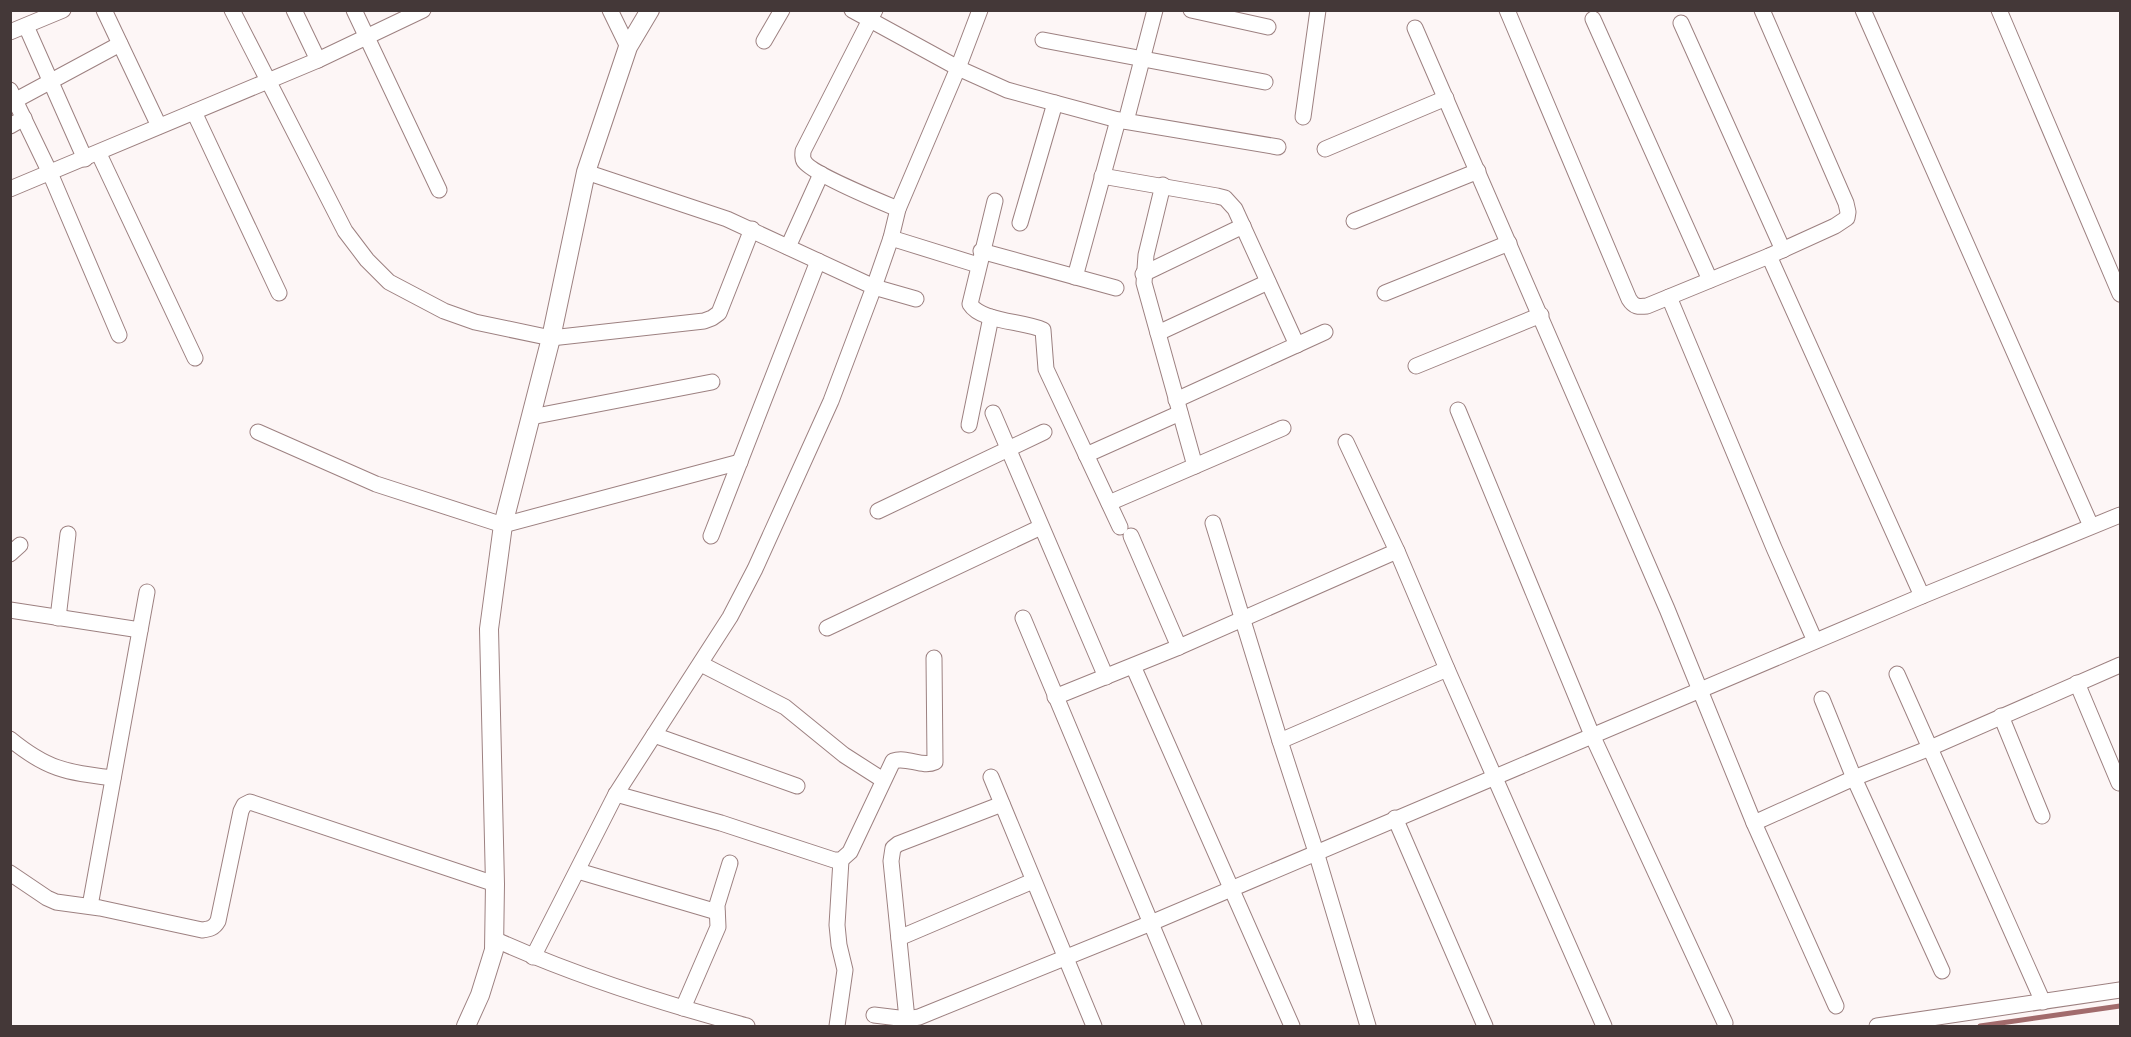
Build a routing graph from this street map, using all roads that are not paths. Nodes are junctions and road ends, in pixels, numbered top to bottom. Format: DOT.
graph roads {
  1 [pos="63,10"];
  2 [pos="104,10"];
  3 [pos="232,10"];
  4 [pos="294,10"];
  5 [pos="354,10"];
  6 [pos="423,10"];
  7 [pos="610,10"];
  8 [pos="650,10"];
  9 [pos="782,10"];
  10 [pos="852,10"];
  11 [pos="980,10"];
  12 [pos="1155,10"];
  13 [pos="1191,10"];
  14 [pos="1318,10"];
  15 [pos="1507,10"];
  16 [pos="1762,10"];
  17 [pos="1863,10"];
  18 [pos="2000,10"];
  19 [pos="872,16"];
  20 [pos="1593,19"];
  21 [pos="1681,23"];
  22 [pos="26,26"];
  23 [pos="1268,27"];
  24 [pos="1415,28"];
  25 [pos="10,32"];
  26 [pos="366,37"];
  27 [pos="1043,40"];
  28 [pos="764,41"];
  29 [pos="120,44"];
  30 [pos="628,47"];
  31 [pos="1142,58"];
  32 [pos="318,60"];
  33 [pos="958,68"];
  34 [pos="267,81"];
  35 [pos="51,82"];
  36 [pos="1265,82"];
  37 [pos="13,95"];
  38 [pos="1446,98"];
  39 [pos="1055,103"];
  40 [pos="194,112"];
  41 [pos="1303,117"];
  42 [pos="24,118"];
  43 [pos="1122,121"];
  44 [pos="10,126"];
  45 [pos="159,126"];
  46 [pos="1278,147"];
  47 [pos="1325,149"];
  48 [pos="92,156"];
  49 [pos="1478,171"];
  50 [pos="586,172"];
  51 [pos="50,173"];
  52 [pos="820,174"];
  53 [pos="1102,176"];
  54 [pos="1163,185"];
  55 [pos="10,189"];
  56 [pos="439,190"];
  57 [pos="995,201"];
  58 [pos="898,210"];
  59 [pos="1354,221"];
  60 [pos="1020,223"];
  61 [pos="1243,226"];
  62 [pos="752,229"];
  63 [pos="891,238"];
  64 [pos="1509,243"];
  65 [pos="788,247"];
  66 [pos="1776,253"];
  67 [pos="980,258"];
  68 [pos="818,261"];
  69 [pos="1143,274"];
  70 [pos="1075,277"];
  71 [pos="1710,280"];
  72 [pos="1268,282"];
  73 [pos="874,286"];
  74 [pos="1116,288"];
  75 [pos="279,293"];
  76 [pos="1385,293"];
  77 [pos="2121,294"];
  78 [pos="1669,297"];
  79 [pos="916,299"];
  80 [pos="1541,315"];
  81 [pos="991,317"];
  82 [pos="1325,332"];
  83 [pos="1158,333"];
  84 [pos="119,335"];
  85 [pos="551,338"];
  86 [pos="1297,345"];
  87 [pos="195,357"];
  88 [pos="1416,366"];
  89 [pos="712,382"];
  90 [pos="1178,406"];
  91 [pos="1458,410"];
  92 [pos="993,413"];
  93 [pos="531,417"];
  94 [pos="969,424"];
  95 [pos="1283,428"];
  96 [pos="258,432"];
  97 [pos="1044,432"];
  98 [pos="1346,442"];
  99 [pos="1008,449"];
  100 [pos="1086,455"];
  101 [pos="740,462"];
  102 [pos="1195,466"];
  103 [pos="1109,503"];
  104 [pos="878,512"];
  105 [pos="2121,515"];
  106 [pos="1213,523"];
  107 [pos="503,525"];
  108 [pos="2091,526"];
  109 [pos="1041,527"];
  110 [pos="68,534"];
  111 [pos="711,536"];
  112 [pos="1397,551"];
  113 [pos="147,592"];
  114 [pos="1922,596"];
  115 [pos="10,610"];
  116 [pos="57,618"];
  117 [pos="1023,618"];
  118 [pos="1244,619"];
  119 [pos="827,628"];
  120 [pos="140,630"];
  121 [pos="1815,641"];
  122 [pos="1179,647"];
  123 [pos="934,658"];
  124 [pos="700,664"];
  125 [pos="2121,665"];
  126 [pos="1133,666"];
  127 [pos="1447,669"];
  128 [pos="1897,674"];
  129 [pos="1106,677"];
  130 [pos="2077,683"];
  131 [pos="1700,691"];
  132 [pos="1055,697"];
  133 [pos="1822,699"];
  134 [pos="2001,716"];
  135 [pos="654,735"];
  136 [pos="1592,735"];
  137 [pos="10,739"];
  138 [pos="1280,741"];
  139 [pos="1930,748"];
  140 [pos="991,777"];
  141 [pos="1494,777"];
  142 [pos="113,778"];
  143 [pos="1854,778"];
  144 [pos="883,780"];
  145 [pos="2119,783"];
  146 [pos="797,786"];
  147 [pos="616,794"];
  148 [pos="1002,804"];
  149 [pos="2042,816"];
  150 [pos="1395,818"];
  151 [pos="1754,823"];
  152 [pos="1316,852"];
  153 [pos="841,860"];
  154 [pos="730,863"];
  155 [pos="578,871"];
  156 [pos="10,873"];
  157 [pos="1033,881"];
  158 [pos="495,884"];
  159 [pos="1232,888"];
  160 [pos="90,906"];
  161 [pos="717,912"];
  162 [pos="1151,923"];
  163 [pos="899,938"];
  164 [pos="494,939"];
  165 [pos="533,957"];
  166 [pos="1065,958"];
  167 [pos="1942,971"];
  168 [pos="2121,990"];
  169 [pos="2043,1002"];
  170 [pos="1836,1006"];
  171 [pos="683,1008"];
  172 [pos="874,1015"];
  173 [pos="908,1019"];
  174 [pos="1725,1023"];
  175 [pos="466,1026"];
  176 [pos="747,1026"];
  177 [pos="837,1026"];
  178 [pos="1094,1026"];
  179 [pos="1194,1026"];
  180 [pos="1292,1026"];
  181 [pos="1368,1026"];
  182 [pos="1485,1026"];
  183 [pos="1604,1026"];
  184 [pos="1877,1026"];
  1 -- 22 [label="street"];
  2 -- 29 [label="street"];
  3 -- 34 [label="street"];
  4 -- 32 [label="street"];
  5 -- 26 [label="street"];
  6 -- 26 [label="street"];
  7 -- 30 [label="street"];
  8 -- 30 [label="street"];
  9 -- 28 [label="street"];
  10 -- 19 [label="street"];
  11 -- 33 [label="street"];
  12 -- 31 [label="street"];
  13 -- 23 [label="street"];
  14 -- 41 [label="street"];
  15 -- 78 [label="street"];
  16 -- 66 [label="street"];
  17 -- 108 [label="street"];
  18 -- 77 [label="street"];
  19 -- 33 [label="street"];
  19 -- 52 [label="street"];
  20 -- 71 [label="street"];
  21 -- 66 [label="street"];
  22 -- 25 [label="street"];
  22 -- 35 [label="street"];
  24 -- 38 [label="street"];
  26 -- 32 [label="street"];
  26 -- 56 [label="street"];
  27 -- 31 [label="street"];
  29 -- 35 [label="street"];
  29 -- 45 [label="street"];
  30 -- 50 [label="street"];
  31 -- 36 [label="street"];
  31 -- 43 [label="street"];
  32 -- 34 [label="street"];
  33 -- 39 [label="street"];
  33 -- 58 [label="street"];
  34 -- 40 [label="street"];
  34 -- 85 [label="street"];
  35 -- 37 [label="street"];
  35 -- 48 [label="street"];
  37 -- 42 [label="street"];
  38 -- 47 [label="street"];
  38 -- 49 [label="street"];
  39 -- 43 [label="street"];
  39 -- 60 [label="street"];
  40 -- 45 [label="street"];
  40 -- 75 [label="street"];
  42 -- 44 [label="street"];
  42 -- 51 [label="street"];
  43 -- 46 [label="street"];
  43 -- 53 [label="street"];
  45 -- 48 [label="street"];
  48 -- 51 [label="street"];
  48 -- 87 [label="street"];
  49 -- 59 [label="street"];
  49 -- 64 [label="street"];
  50 -- 62 [label="street"];
  50 -- 85 [label="street"];
  51 -- 55 [label="street"];
  51 -- 84 [label="street"];
  52 -- 58 [label="street"];
  52 -- 65 [label="street"];
  53 -- 54 [label="street"];
  53 -- 70 [label="street"];
  54 -- 61 [label="street"];
  54 -- 69 [label="street"];
  57 -- 67 [label="street"];
  58 -- 63 [label="street"];
  61 -- 69 [label="street"];
  61 -- 72 [label="street"];
  62 -- 65 [label="street"];
  62 -- 85 [label="street"];
  63 -- 67 [label="street"];
  63 -- 73 [label="street"];
  64 -- 76 [label="street"];
  64 -- 80 [label="street"];
  65 -- 68 [label="street"];
  66 -- 71 [label="street"];
  66 -- 114 [label="street"];
  67 -- 70 [label="street"];
  67 -- 81 [label="street"];
  68 -- 73 [label="street"];
  68 -- 101 [label="street"];
  69 -- 83 [label="street"];
  70 -- 74 [label="street"];
  71 -- 78 [label="street"];
  72 -- 83 [label="street"];
  72 -- 86 [label="street"];
  73 -- 79 [label="street"];
  73 -- 124 [label="street"];
  78 -- 121 [label="street"];
  80 -- 88 [label="street"];
  80 -- 131 [label="street"];
  81 -- 94 [label="street"];
  81 -- 100 [label="street"];
  82 -- 86 [label="street"];
  83 -- 90 [label="street"];
  85 -- 93 [label="street"];
  86 -- 90 [label="street"];
  89 -- 93 [label="street"];
  90 -- 100 [label="street"];
  90 -- 102 [label="street"];
  91 -- 136 [label="street"];
  92 -- 99 [label="street"];
  93 -- 107 [label="street"];
  95 -- 102 [label="street"];
  96 -- 107 [label="street"];
  97 -- 99 [label="street"];
  98 -- 112 [label="street"];
  99 -- 104 [label="street"];
  99 -- 109 [label="street"];
  100 -- 103 [label="street"];
  101 -- 107 [label="street"];
  101 -- 111 [label="street"];
  102 -- 103 [label="street"];
  103 -- 122 [label="street"];
  105 -- 108 [label="street"];
  106 -- 118 [label="street"];
  107 -- 158 [label="street"];
  108 -- 114 [label="street"];
  109 -- 119 [label="street"];
  109 -- 129 [label="street"];
  110 -- 116 [label="street"];
  112 -- 118 [label="street"];
  112 -- 127 [label="street"];
  113 -- 120 [label="street"];
  114 -- 121 [label="street"];
  115 -- 116 [label="street"];
  116 -- 120 [label="street"];
  117 -- 132 [label="street"];
  118 -- 122 [label="street"];
  118 -- 138 [label="street"];
  120 -- 142 [label="street"];
  121 -- 131 [label="street"];
  122 -- 126 [label="street"];
  123 -- 144 [label="street"];
  124 -- 135 [label="street"];
  124 -- 144 [label="street"];
  125 -- 130 [label="street"];
  126 -- 129 [label="street"];
  126 -- 159 [label="street"];
  127 -- 138 [label="street"];
  127 -- 141 [label="street"];
  128 -- 139 [label="street"];
  129 -- 132 [label="street"];
  130 -- 134 [label="street"];
  130 -- 145 [label="street"];
  131 -- 136 [label="street"];
  131 -- 151 [label="street"];
  132 -- 162 [label="street"];
  133 -- 143 [label="street"];
  134 -- 139 [label="street"];
  134 -- 149 [label="street"];
  135 -- 146 [label="street"];
  135 -- 147 [label="street"];
  136 -- 141 [label="street"];
  136 -- 174 [label="street"];
  137 -- 142 [label="street"];
  138 -- 152 [label="street"];
  139 -- 143 [label="street"];
  139 -- 169 [label="street"];
  140 -- 148 [label="street"];
  141 -- 150 [label="street"];
  141 -- 183 [label="street"];
  142 -- 160 [label="street"];
  143 -- 151 [label="street"];
  143 -- 167 [label="street"];
  144 -- 153 [label="street"];
  147 -- 153 [label="street"];
  147 -- 155 [label="street"];
  148 -- 157 [label="street"];
  148 -- 163 [label="street"];
  150 -- 152 [label="street"];
  150 -- 182 [label="street"];
  151 -- 170 [label="street"];
  152 -- 159 [label="street"];
  152 -- 181 [label="street"];
  153 -- 177 [label="street"];
  154 -- 161 [label="street"];
  155 -- 161 [label="street"];
  155 -- 165 [label="street"];
  156 -- 160 [label="street"];
  157 -- 163 [label="street"];
  157 -- 166 [label="street"];
  158 -- 160 [label="street"];
  158 -- 164 [label="street"];
  159 -- 162 [label="street"];
  159 -- 180 [label="street"];
  161 -- 171 [label="street"];
  162 -- 166 [label="street"];
  162 -- 179 [label="street"];
  163 -- 173 [label="street"];
  164 -- 165 [label="street"];
  164 -- 175 [label="street"];
  165 -- 171 [label="street"];
  166 -- 173 [label="street"];
  166 -- 178 [label="street"];
  168 -- 169 [label="street"];
  169 -- 184 [label="street"];
  171 -- 176 [label="street"];
  172 -- 173 [label="street"];
}
